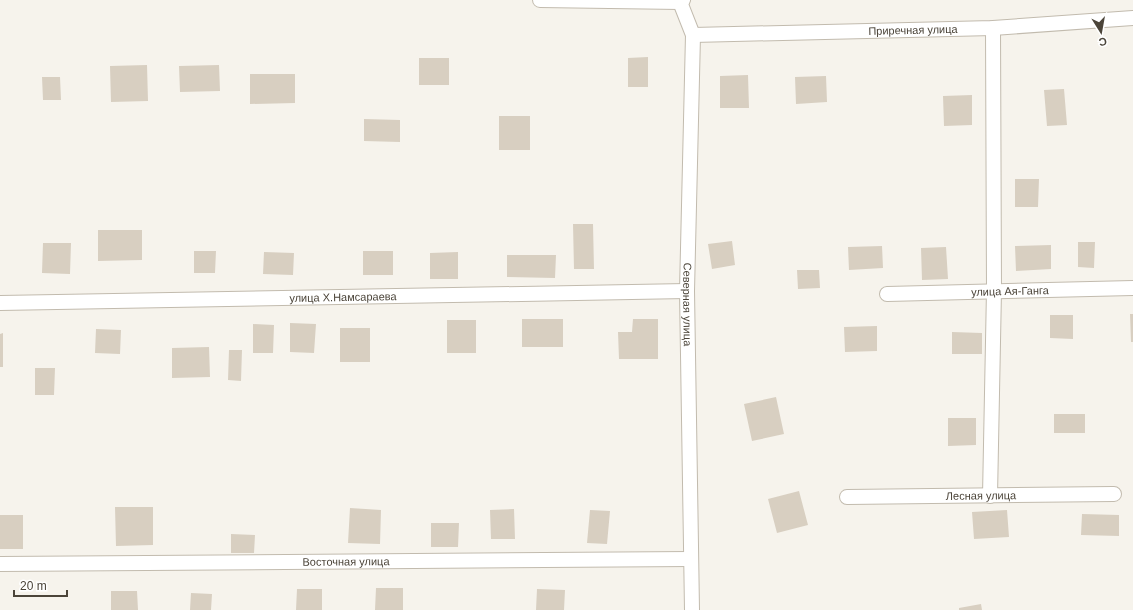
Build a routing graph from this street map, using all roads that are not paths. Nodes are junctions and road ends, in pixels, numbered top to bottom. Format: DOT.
graph roads {
  1 [pos="540,0"];
  2 [pos="681,1"];
  3 [pos="1133,18"];
  4 [pos="993,28"];
  5 [pos="693,35"];
  6 [pos="1133,288"];
  7 [pos="994,290"];
  8 [pos="687,291"];
  9 [pos="887,294"];
  10 [pos="0,304"];
  11 [pos="1114,494"];
  12 [pos="990,496"];
  13 [pos="848,497"];
  14 [pos="691,559"];
  15 [pos="0,564"];
  16 [pos="692,610"];
  1 -- 2 [label="street"];
  2 -- 5 [label="street, Северная улица"];
  3 -- 4 [label="street, Приречная улица"];
  4 -- 5 [label="street, Приречная улица"];
  4 -- 7 [label="street"];
  5 -- 8 [label="street, Северная улица"];
  6 -- 7 [label="street, улица Ая-Ганга"];
  7 -- 9 [label="street, улица Ая-Ганга"];
  7 -- 12 [label="street"];
  8 -- 10 [label="street, улица Х.Намсараева"];
  8 -- 14 [label="street, Северная улица"];
  11 -- 12 [label="street, Лесная улица"];
  12 -- 13 [label="street, Лесная улица"];
  14 -- 15 [label="street, Восточная улица"];
  14 -- 16 [label="street, Северная улица"];
}
